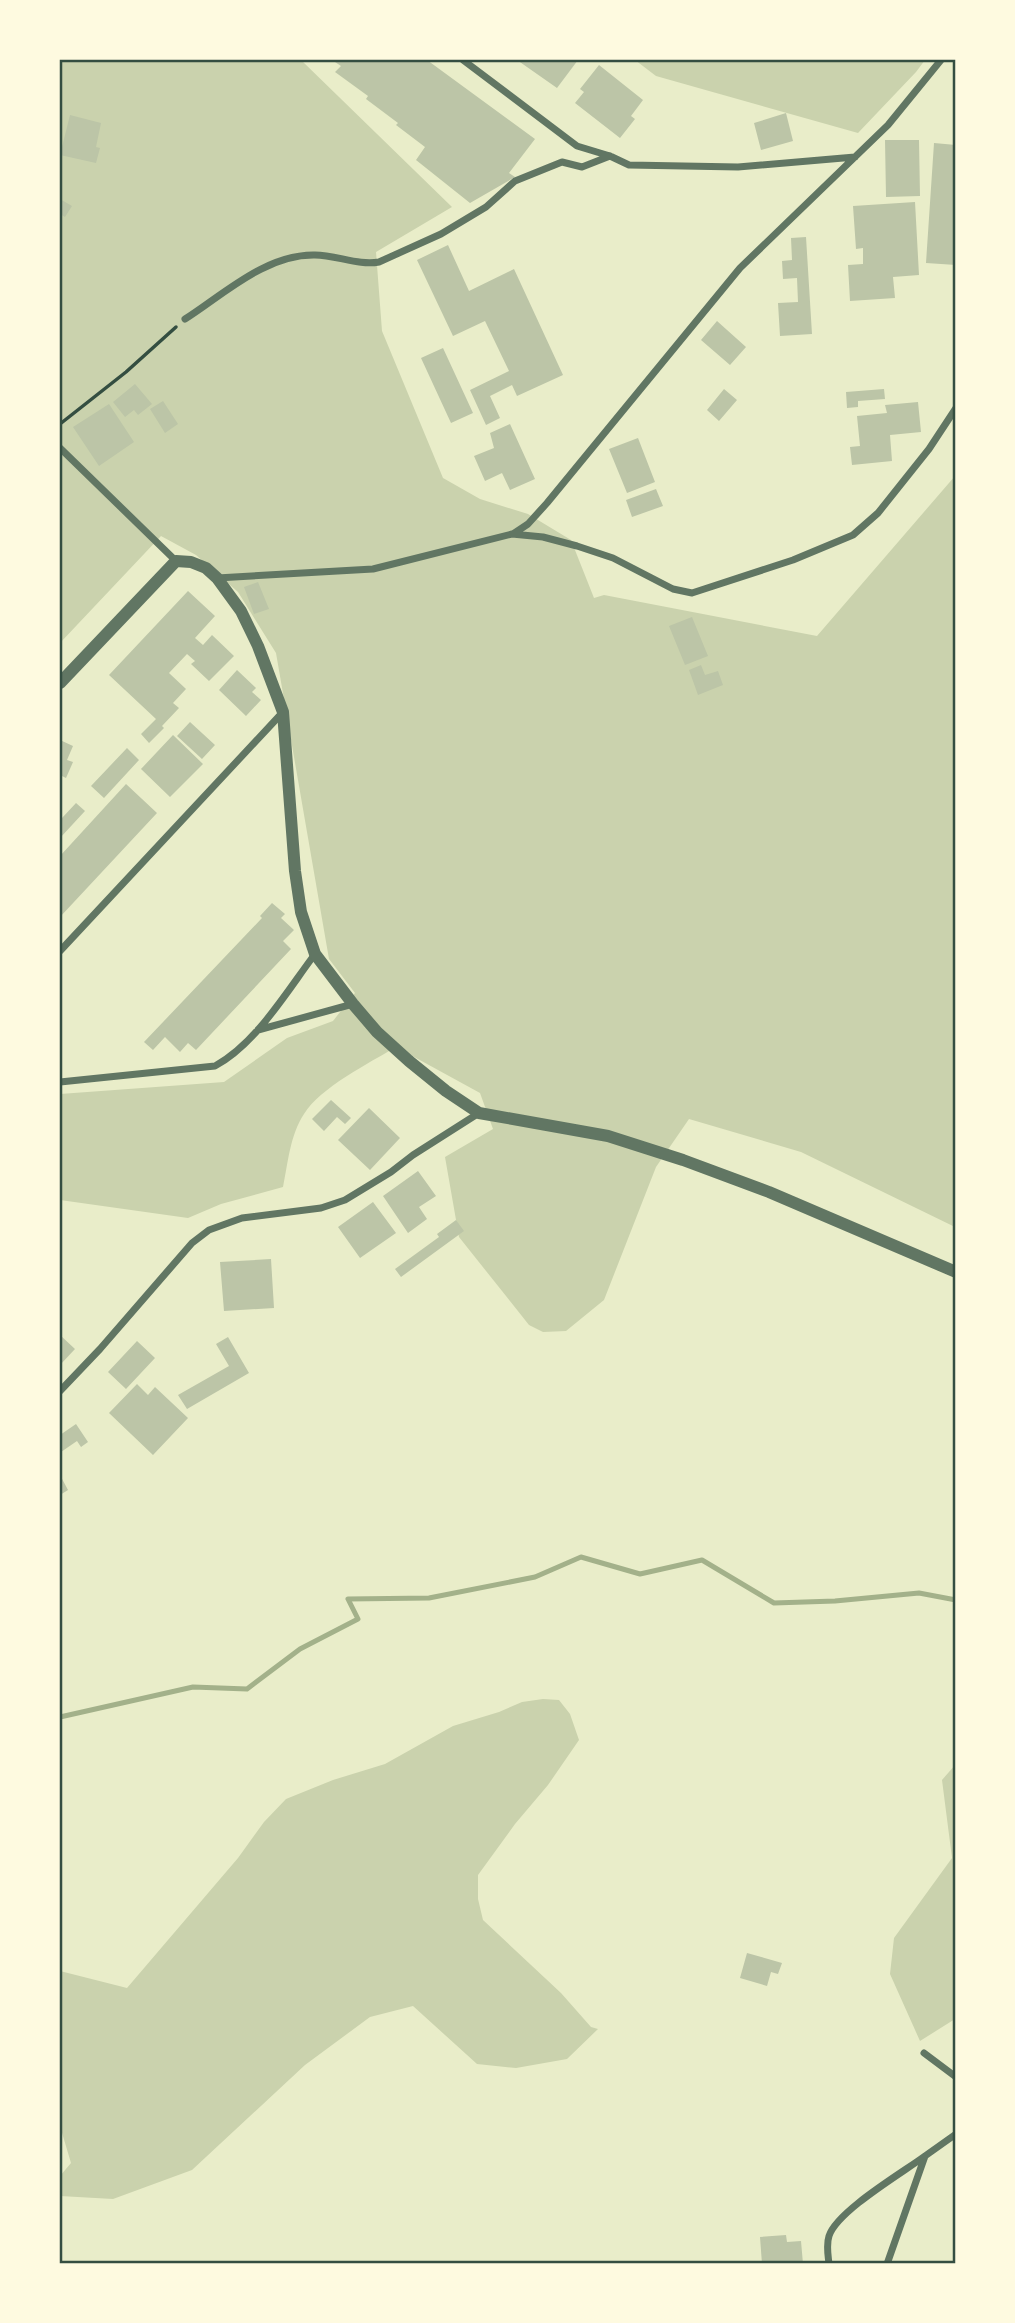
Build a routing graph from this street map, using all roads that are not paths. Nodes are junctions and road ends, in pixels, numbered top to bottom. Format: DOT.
graph roads {
  1 [pos="463,60"];
  2 [pos="941,60"];
  3 [pos="610,156"];
  4 [pos="855,157"];
  5 [pos="185,319"];
  6 [pos="956,408"];
  7 [pos="60,449"];
  8 [pos="512,534"];
  9 [pos="176,561"];
  10 [pos="217,578"];
  11 [pos="60,683"];
  12 [pos="283,712"];
  13 [pos="60,951"];
  14 [pos="315,954"];
  15 [pos="353,1004"];
  16 [pos="258,1030"];
  17 [pos="60,1082"];
  18 [pos="479,1113"];
  19 [pos="956,1272"];
  20 [pos="60,1391"];
  21 [pos="924,2053"];
  22 [pos="956,2077"];
  23 [pos="956,2134"];
  24 [pos="925,2156"];
  25 [pos="829,2263"];
  26 [pos="887,2263"];
  1 -- 3 [label="street"];
  2 -- 4 [label="street"];
  3 -- 4 [label="street"];
  3 -- 5 [label="street"];
  4 -- 8 [label="street"];
  6 -- 8 [label="street"];
  7 -- 9 [label="street"];
  8 -- 10 [label="street"];
  9 -- 10 [label="street"];
  9 -- 11 [label="street"];
  10 -- 12 [label="street"];
  12 -- 13 [label="street"];
  12 -- 14 [label="street"];
  14 -- 15 [label="street"];
  14 -- 16 [label="street"];
  15 -- 16 [label="street"];
  15 -- 18 [label="street"];
  16 -- 17 [label="street"];
  18 -- 19 [label="street"];
  18 -- 20 [label="street"];
  21 -- 22 [label="street"];
  23 -- 24 [label="street"];
  24 -- 25 [label="street"];
  24 -- 26 [label="street"];
}
